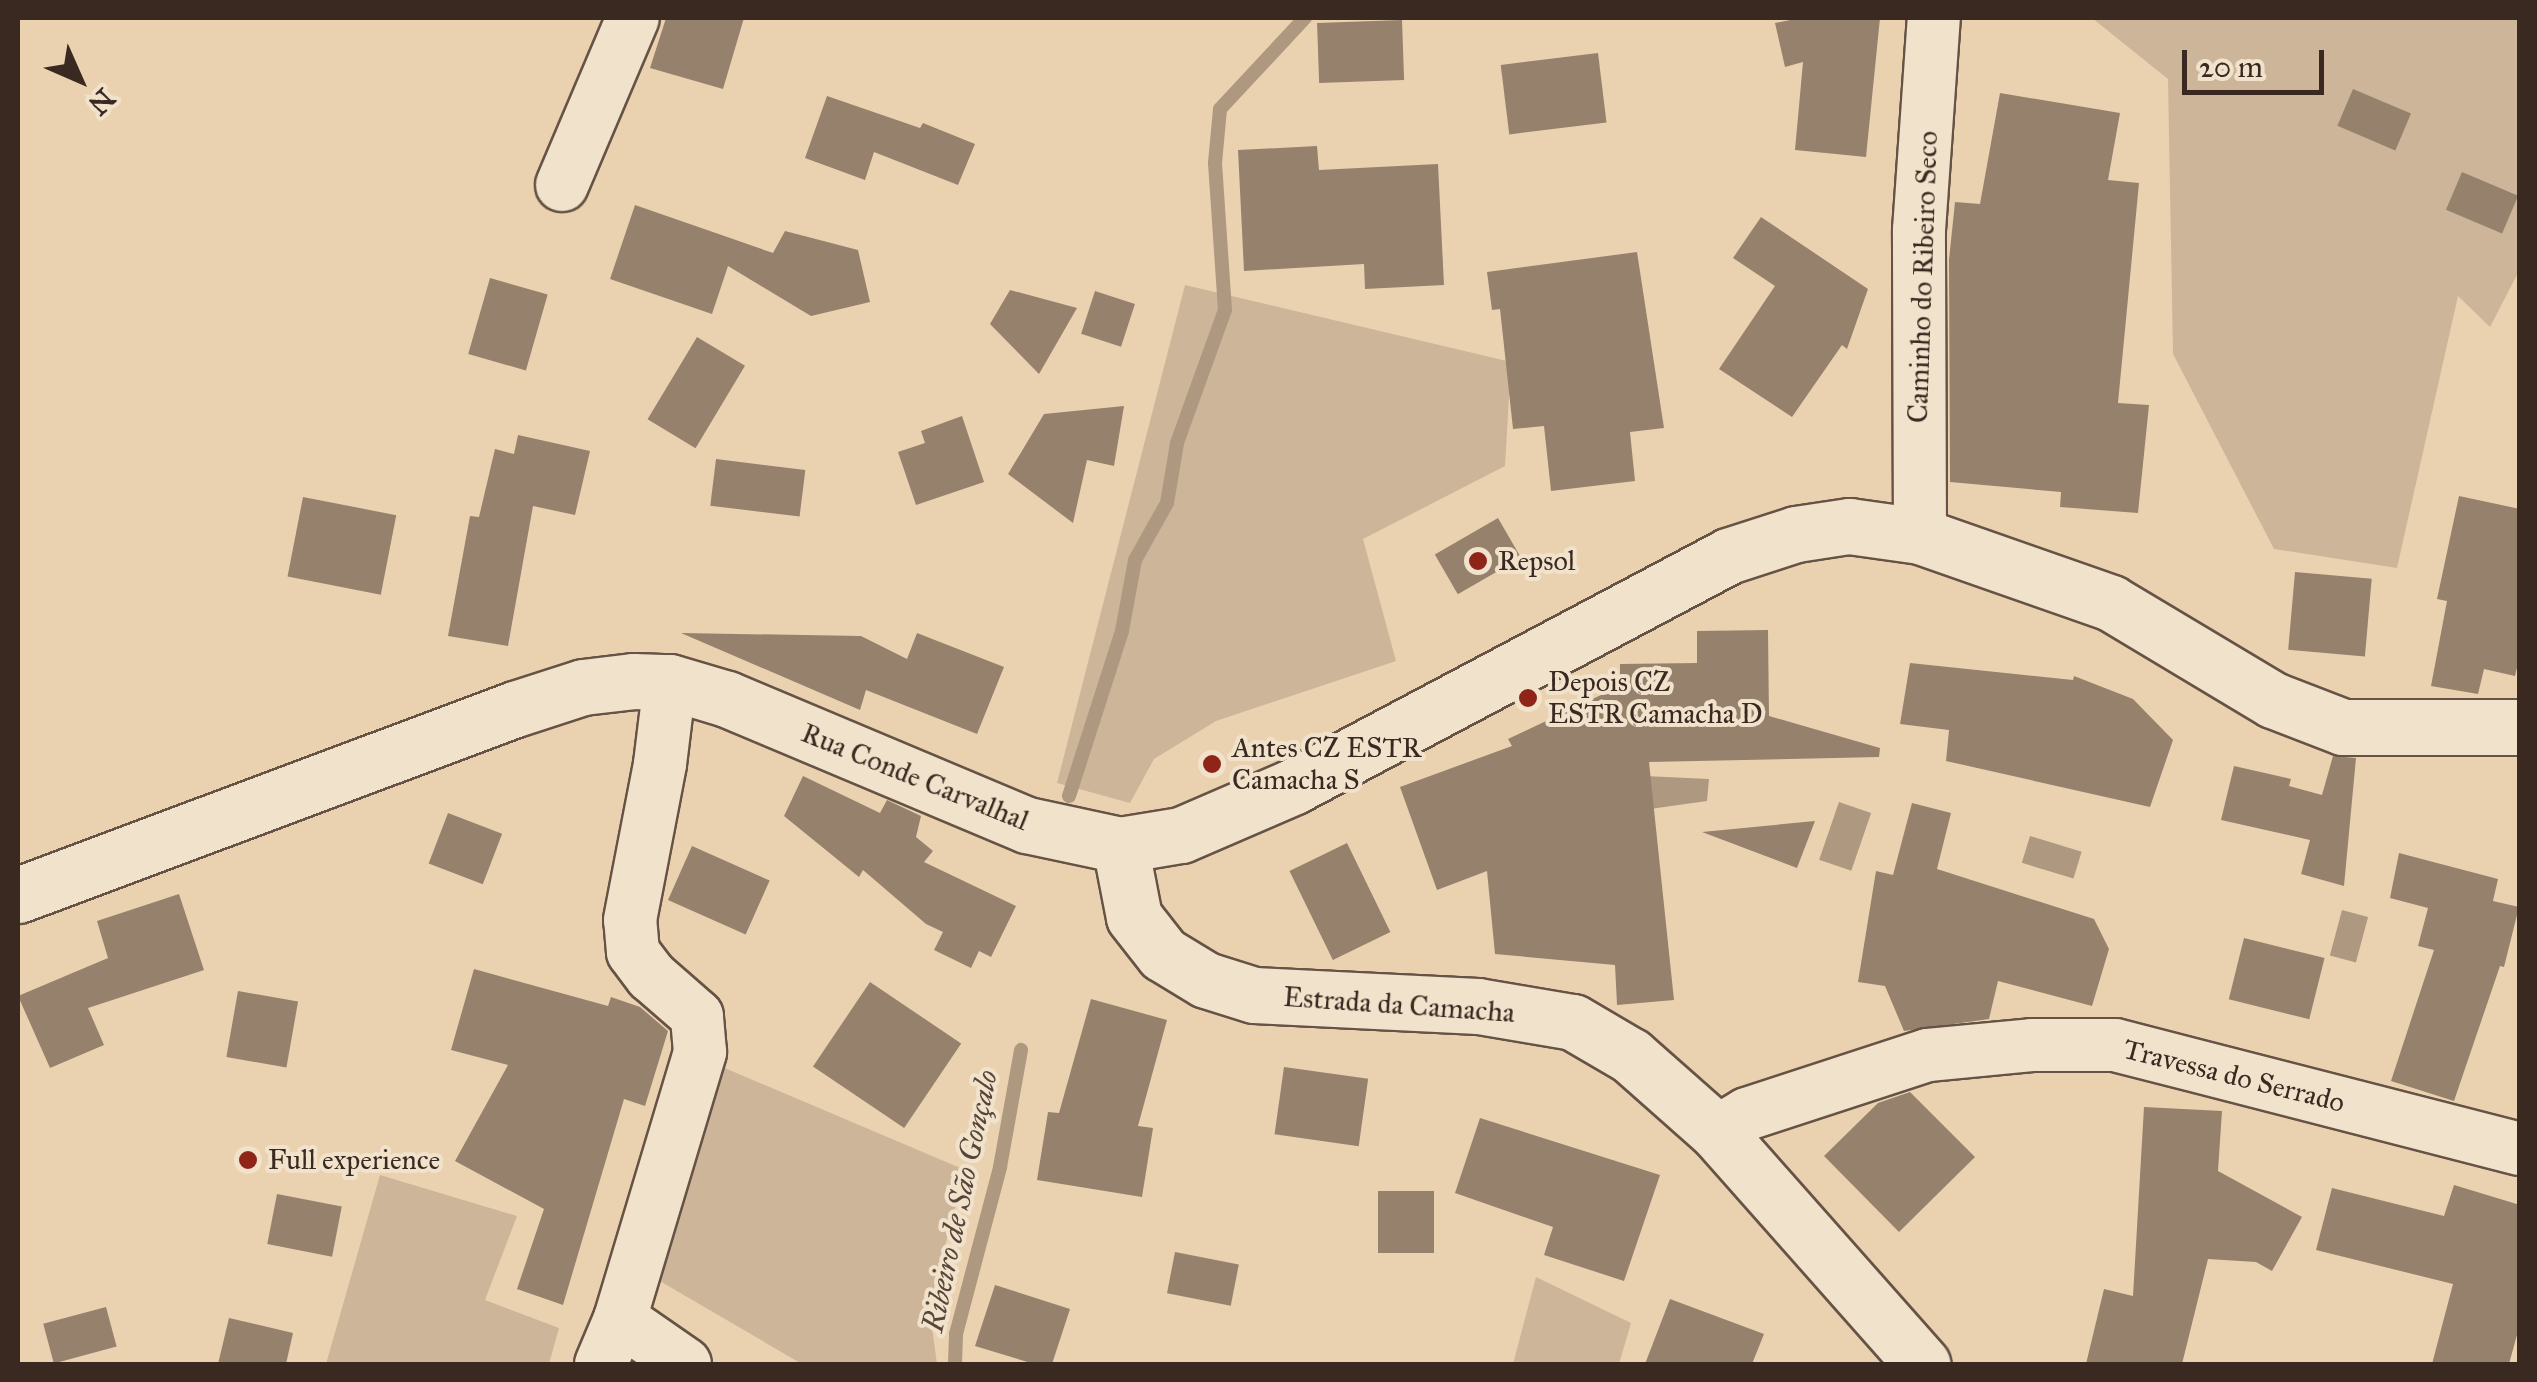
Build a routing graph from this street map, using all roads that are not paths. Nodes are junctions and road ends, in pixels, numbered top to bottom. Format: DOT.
graph roads {
  1 [pos="633,18"];
  2 [pos="1934,18"];
  3 [pos="562,184"];
  4 [pos="1920,536"];
  5 [pos="670,682"];
  6 [pos="2520,728"];
  7 [pos="1120,845"];
  8 [pos="18,895"];
  9 [pos="1717,1132"];
  10 [pos="2520,1148"];
  11 [pos="610,1342"];
  12 [pos="685,1364"];
  13 [pos="1922,1364"];
  1 -- 3 [label="street"];
  2 -- 4 [label="street, Caminho do Ribeiro Seco"];
  4 -- 6 [label="main road, Rua Conde Carvalhal"];
  4 -- 7 [label="main road, Rua Conde Carvalhal"];
  5 -- 7 [label="main road, Rua Conde Carvalhal"];
  5 -- 8 [label="main road, Rua Conde Carvalhal"];
  5 -- 11 [label="street"];
  7 -- 9 [label="main road, Estrada da Camacha"];
  9 -- 10 [label="street, Travessa do Serrado"];
  9 -- 13 [label="main road, Estrada da Camacha"];
  11 -- 12 [label="street"];
}
